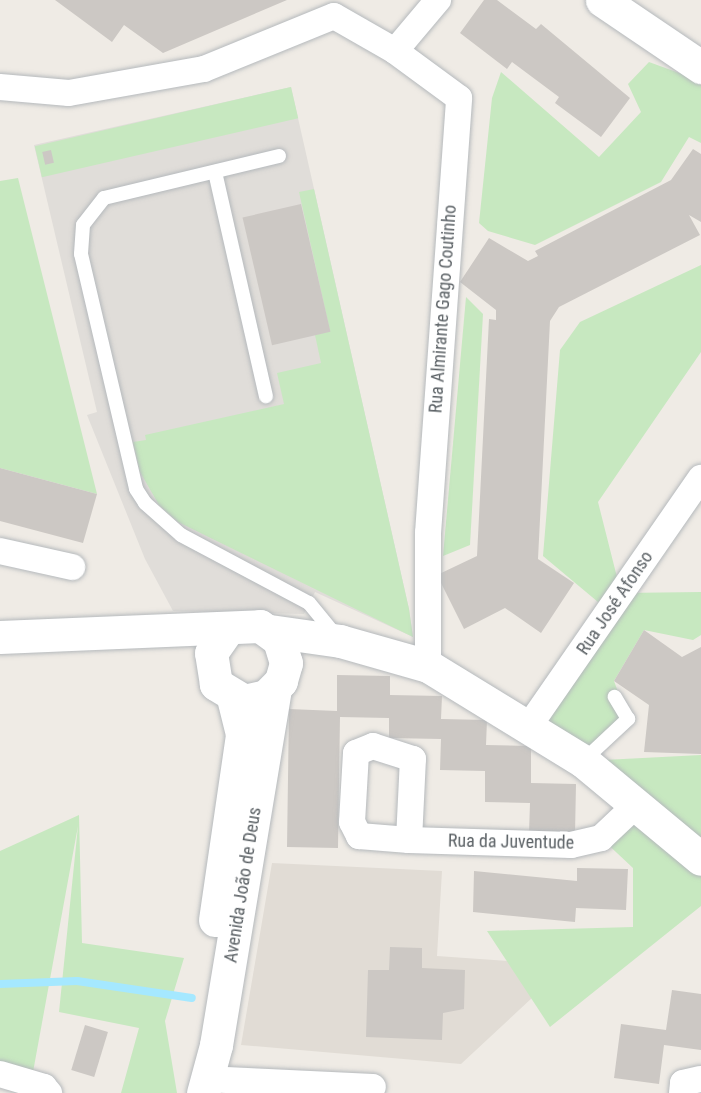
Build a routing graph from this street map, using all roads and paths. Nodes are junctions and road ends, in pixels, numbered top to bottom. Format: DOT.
graph roads {
  1 [pos="438,0"];
  2 [pos="615,4"];
  3 [pos="395,51"];
  4 [pos="701,67"];
  5 [pos="0,87"];
  6 [pos="279,156"];
  7 [pos="215,172"];
  8 [pos="267,396"];
  9 [pos="701,478"];
  10 [pos="0,551"];
  11 [pos="72,567"];
  12 [pos="169,629"];
  13 [pos="227,630"];
  14 [pos="270,631"];
  15 [pos="0,638"];
  16 [pos="340,640"];
  17 [pos="209,662"];
  18 [pos="428,666"];
  19 [pos="281,676"];
  20 [pos="615,697"];
  21 [pos="233,698"];
  22 [pos="529,726"];
  23 [pos="583,761"];
  24 [pos="636,805"];
  25 [pos="409,840"];
  26 [pos="701,860"];
  27 [pos="0,1074"];
  28 [pos="701,1079"];
  29 [pos="204,1086"];
  30 [pos="373,1087"];
  31 [pos="49,1093"];
  32 [pos="682,1093"];
  1 -- 3 [label="street"];
  2 -- 4 [label="street"];
  3 -- 5 [label="street"];
  3 -- 18 [label="street, Rua Almirante Gago Coutinho"];
  6 -- 7 [label="lane"];
  7 -- 8 [label="lane"];
  7 -- 16 [label="lane"];
  9 -- 22 [label="street, Rua José Afonso"];
  10 -- 11 [label="street"];
  12 -- 13 [label="street"];
  12 -- 15 [label="street"];
  12 -- 17 [label="street"];
  13 -- 14 [label="street"];
  13 -- 17 [label="street"];
  14 -- 16 [label="street"];
  14 -- 19 [label="street"];
  16 -- 18 [label="street"];
  16 -- 19 [label="street"];
  17 -- 21 [label="street"];
  18 -- 22 [label="street"];
  19 -- 21 [label="street"];
  19 -- 29 [label="street, Avenida João de Deus"];
  20 -- 23 [label="lane"];
  21 -- 29 [label="street, Avenida João de Deus"];
  22 -- 23 [label="street"];
  23 -- 24 [label="street"];
  24 -- 25 [label="street, Rua da Juventude"];
  24 -- 26 [label="street"];
  27 -- 31 [label="street"];
  28 -- 32 [label="street"];
  29 -- 30 [label="street"];
}
